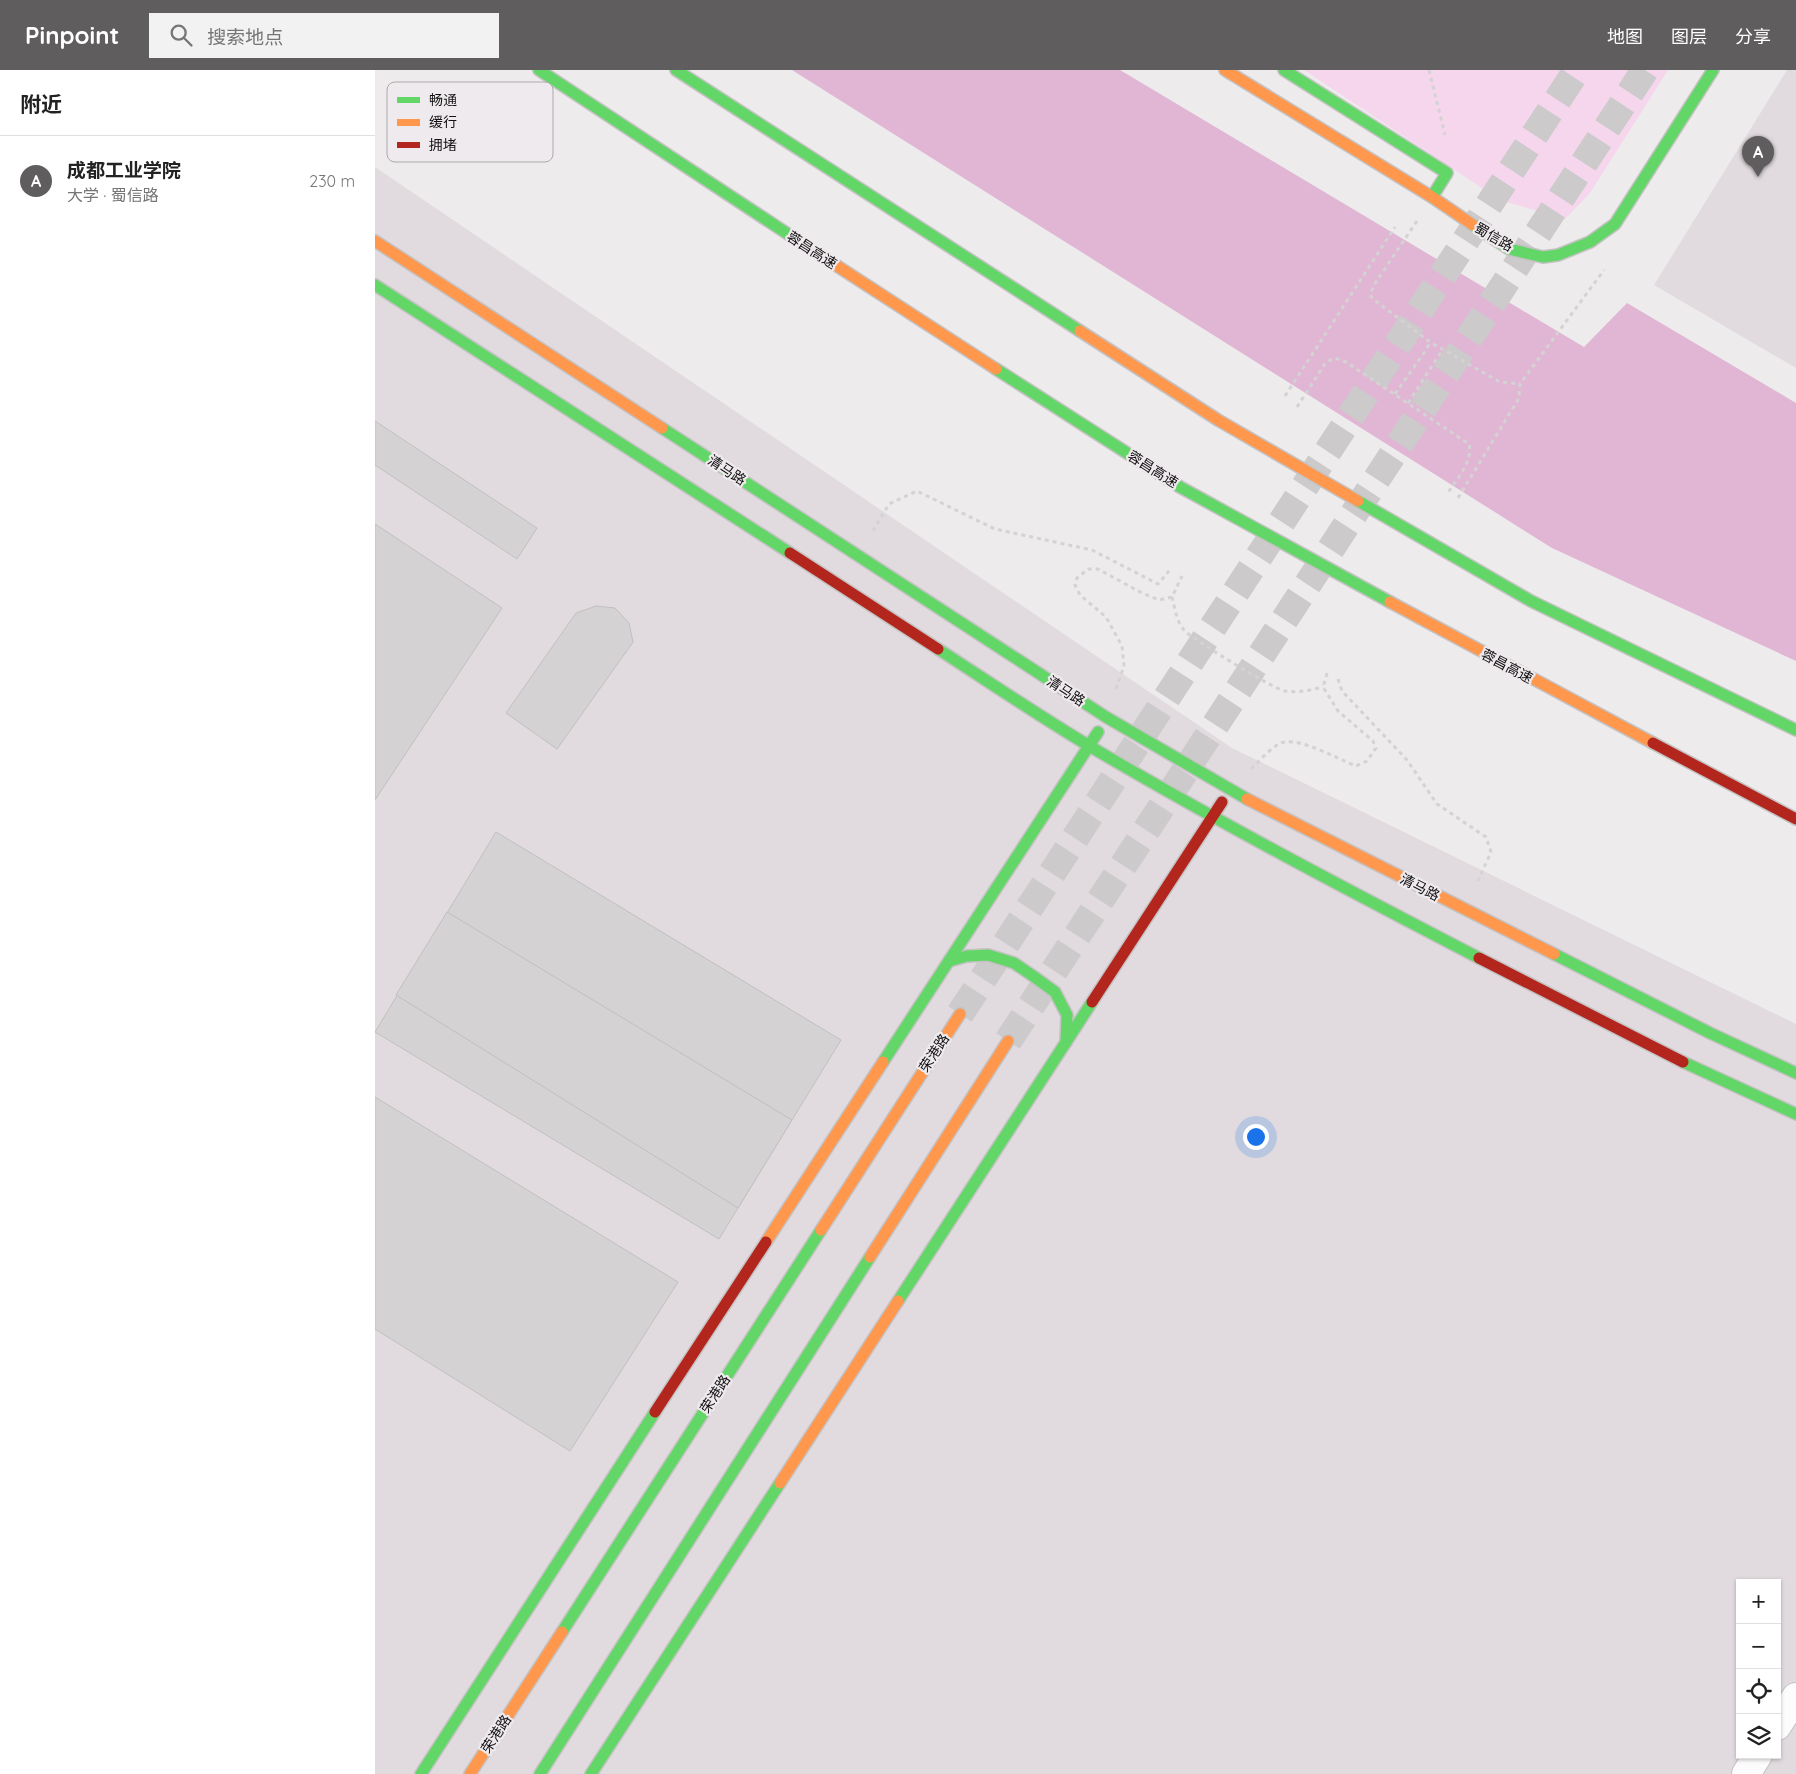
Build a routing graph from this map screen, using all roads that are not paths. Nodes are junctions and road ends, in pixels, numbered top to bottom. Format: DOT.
graph roads {
  1 [pos="539,70"];
  2 [pos="676,70"];
  3 [pos="1225,70"];
  4 [pos="1283,70"];
  5 [pos="1713,70"];
  6 [pos="1432,198"];
  7 [pos="375,241"];
  8 [pos="375,286"];
  9 [pos="1106,717"];
  10 [pos="1796,730"];
  11 [pos="1089,746"];
  12 [pos="1229,790"];
  13 [pos="1212,817"];
  14 [pos="1796,820"];
  15 [pos="949,961"];
  16 [pos="960,1014"];
  17 [pos="1008,1040"];
  18 [pos="1066,1042"];
  19 [pos="1796,1073"];
  20 [pos="1796,1114"];
  21 [pos="1796,1697"];
  22 [pos="1781,1720"];
  23 [pos="1755,1759"];
  24 [pos="421,1774"];
  25 [pos="470,1774"];
  26 [pos="540,1774"];
  27 [pos="591,1774"];
  28 [pos="1746,1774"];
  1 -- 14 [label="main road, 蓉昌高速"];
  2 -- 10 [label="main road"];
  3 -- 6 [label="main road, 蜀信路"];
  4 -- 6 [label="main road"];
  5 -- 6 [label="main road, 蜀信路"];
  7 -- 9 [label="main road, 清马路"];
  8 -- 11 [label="main road"];
  9 -- 11 [label="main road"];
  9 -- 12 [label="main road, 清马路"];
  11 -- 13 [label="main road"];
  11 -- 15 [label="main road"];
  12 -- 13 [label="main road"];
  12 -- 19 [label="main road, 清马路"];
  13 -- 18 [label="main road"];
  13 -- 20 [label="main road"];
  15 -- 18 [label="main road"];
  15 -- 24 [label="main road"];
  16 -- 25 [label="main road, 荣港路"];
  17 -- 26 [label="main road"];
  18 -- 27 [label="main road"];
  21 -- 22 [label="street"];
  23 -- 28 [label="street"];
}
